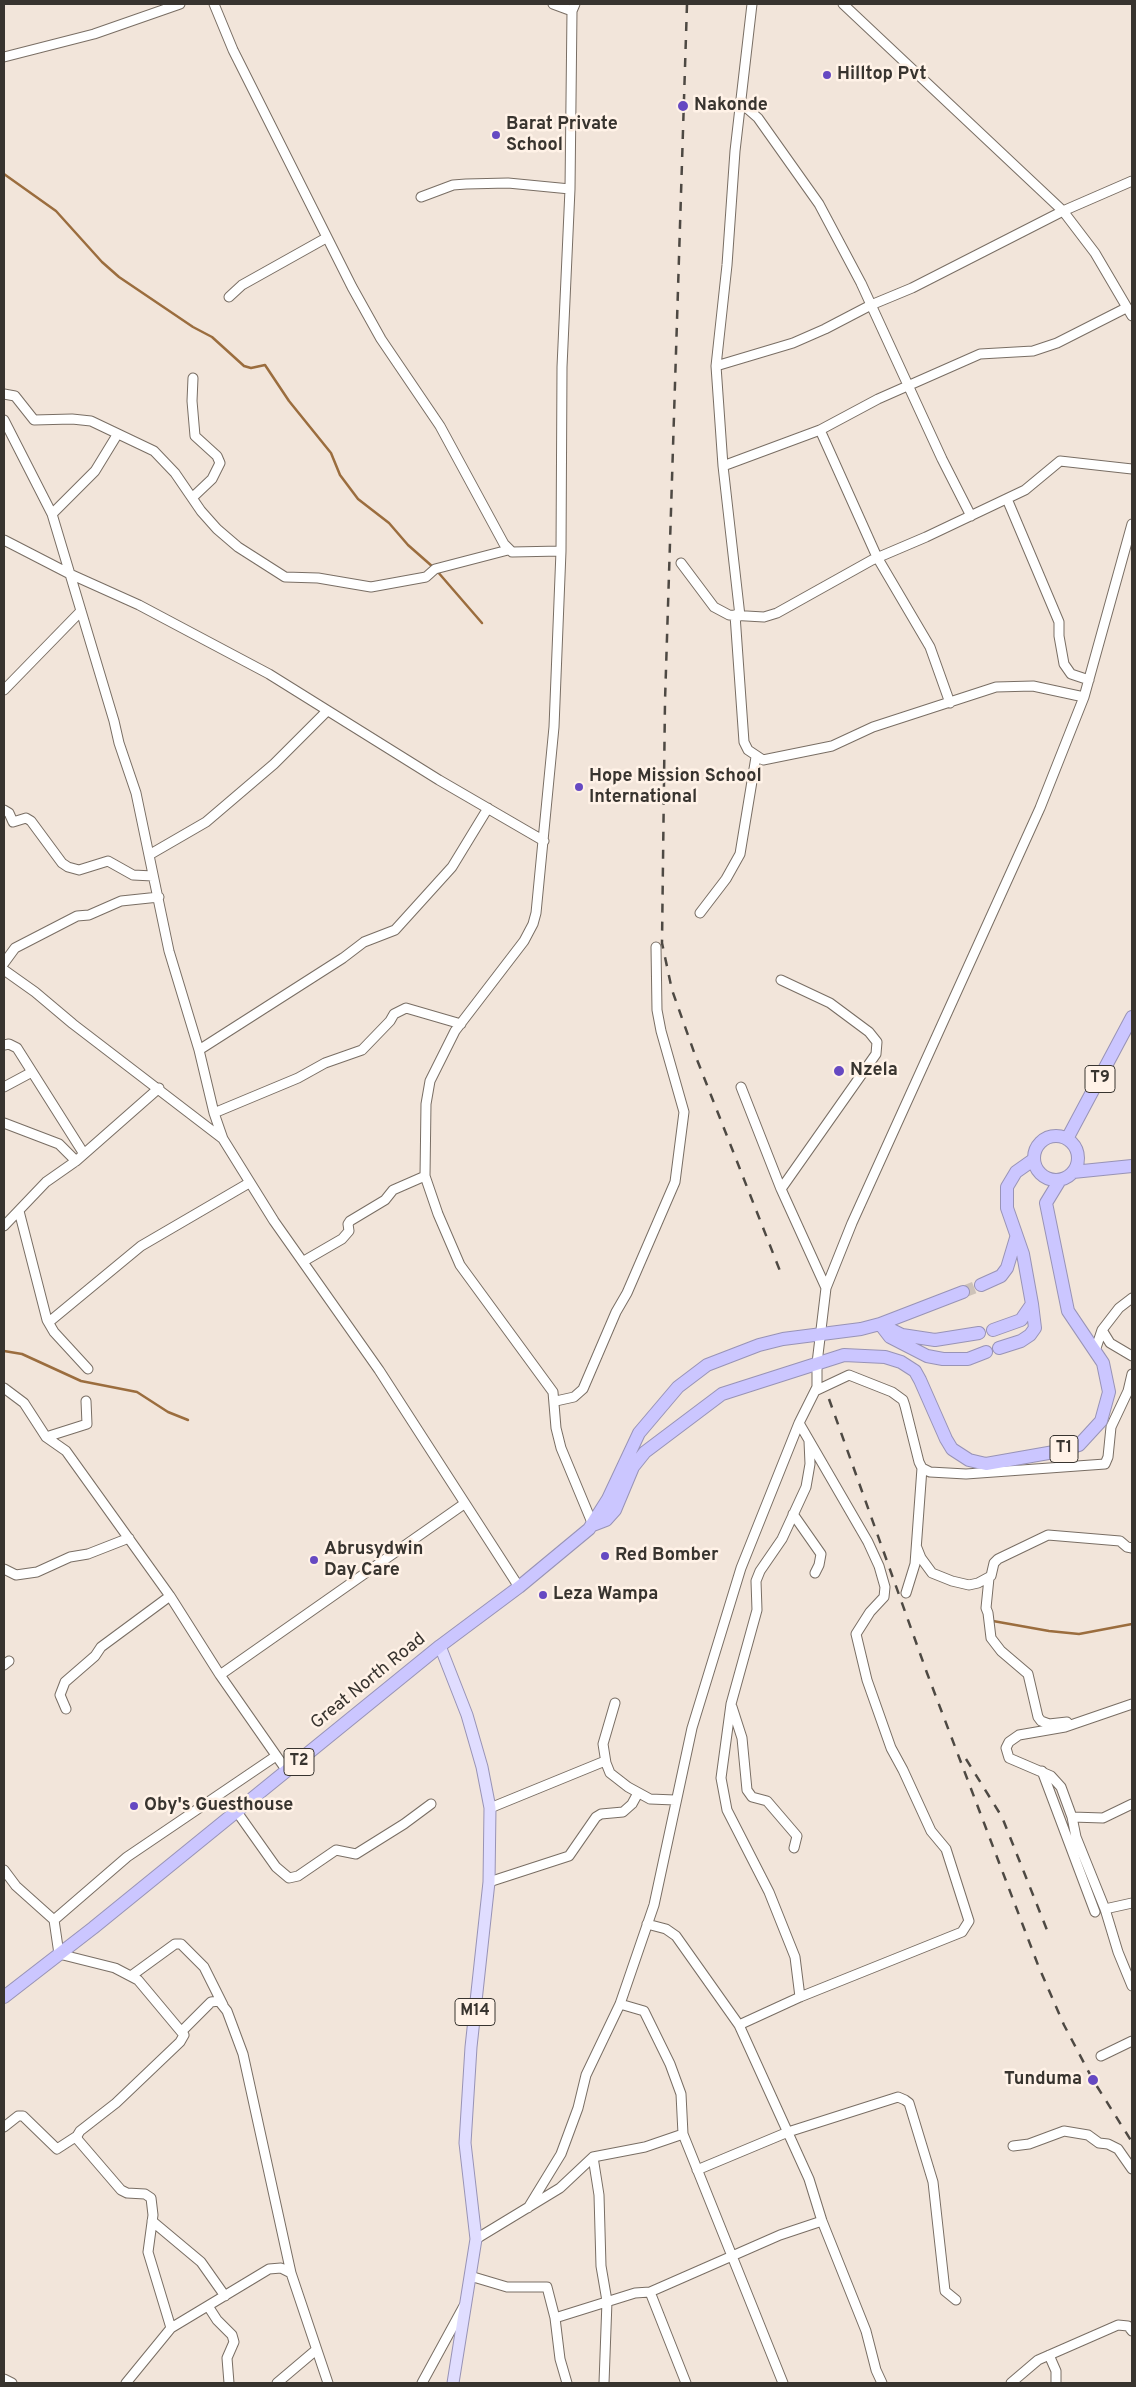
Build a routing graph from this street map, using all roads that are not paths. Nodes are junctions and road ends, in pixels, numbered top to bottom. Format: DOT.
graph roads {
  1 [pos="180,4"];
  2 [pos="214,4"];
  3 [pos="553,4"];
  4 [pos="752,4"];
  5 [pos="843,4"];
  6 [pos="573,7"];
  7 [pos="4,58"];
  8 [pos="741,103"];
  9 [pos="1132,181"];
  10 [pos="570,189"];
  11 [pos="421,197"];
  12 [pos="1063,211"];
  13 [pos="326,238"];
  14 [pos="230,297"];
  15 [pos="871,305"];
  16 [pos="1129,312"];
  17 [pos="716,366"];
  18 [pos="193,378"];
  19 [pos="910,387"];
  20 [pos="4,394"];
  21 [pos="4,420"];
  22 [pos="820,430"];
  23 [pos="117,434"];
  24 [pos="723,466"];
  25 [pos="1132,468"];
  26 [pos="193,497"];
  27 [pos="1006,499"];
  28 [pos="52,514"];
  29 [pos="972,516"];
  30 [pos="1132,524"];
  31 [pos="4,540"];
  32 [pos="508,550"];
  33 [pos="561,551"];
  34 [pos="877,557"];
  35 [pos="681,563"];
  36 [pos="70,574"];
  37 [pos="81,611"];
  38 [pos="737,615"];
  39 [pos="1089,680"];
  40 [pos="4,690"];
  41 [pos="1084,697"];
  42 [pos="950,703"];
  43 [pos="327,711"];
  44 [pos="756,757"];
  45 [pos="488,808"];
  46 [pos="4,810"];
  47 [pos="544,841"];
  48 [pos="149,855"];
  49 [pos="153,876"];
  50 [pos="159,897"];
  51 [pos="700,913"];
  52 [pos="656,947"];
  53 [pos="4,963"];
  54 [pos="4,970"];
  55 [pos="781,980"];
  56 [pos="1132,1017"];
  57 [pos="461,1024"];
  58 [pos="4,1045"];
  59 [pos="199,1050"];
  60 [pos="32,1072"];
  61 [pos="4,1087"];
  62 [pos="740,1087"];
  63 [pos="159,1088"];
  64 [pos="214,1113"];
  65 [pos="4,1123"];
  66 [pos="223,1139"];
  67 [pos="1067,1139"];
  68 [pos="84,1154"];
  69 [pos="1033,1160"];
  70 [pos="76,1161"];
  71 [pos="1132,1166"];
  72 [pos="1073,1172"];
  73 [pos="426,1176"];
  74 [pos="1060,1180"];
  75 [pos="249,1183"];
  76 [pos="781,1189"];
  77 [pos="19,1211"];
  78 [pos="4,1226"];
  79 [pos="1016,1238"];
  80 [pos="304,1261"];
  81 [pos="981,1285"];
  82 [pos="826,1288"];
  83 [pos="963,1292"];
  84 [pos="1132,1298"];
  85 [pos="1032,1304"];
  86 [pos="49,1322"];
  87 [pos="880,1324"];
  88 [pos="993,1330"];
  89 [pos="1102,1330"];
  90 [pos="820,1333"];
  91 [pos="979,1333"];
  92 [pos="999,1348"];
  93 [pos="1095,1351"];
  94 [pos="986,1352"];
  95 [pos="1132,1356"];
  96 [pos="817,1363"];
  97 [pos="88,1369"];
  98 [pos="1132,1374"];
  99 [pos="4,1388"];
  100 [pos="815,1391"];
  101 [pos="86,1401"];
  102 [pos="556,1402"];
  103 [pos="799,1423"];
  104 [pos="46,1437"];
  105 [pos="810,1440"];
  106 [pos="922,1468"];
  107 [pos="464,1504"];
  108 [pos="793,1514"];
  109 [pos="593,1525"];
  110 [pos="129,1538"];
  111 [pos="917,1548"];
  112 [pos="1132,1548"];
  113 [pos="5,1573"];
  114 [pos="815,1573"];
  115 [pos="989,1578"];
  116 [pos="519,1587"];
  117 [pos="906,1593"];
  118 [pos="170,1596"];
  119 [pos="440,1646"];
  120 [pos="220,1675"];
  121 [pos="615,1703"];
  122 [pos="731,1704"];
  123 [pos="1132,1704"];
  124 [pos="66,1709"];
  125 [pos="1080,1721"];
  126 [pos="276,1756"];
  127 [pos="605,1761"];
  128 [pos="287,1771"];
  129 [pos="1042,1771"];
  130 [pos="638,1793"];
  131 [pos="675,1800"];
  132 [pos="431,1804"];
  133 [pos="1132,1804"];
  134 [pos="490,1808"];
  135 [pos="237,1812"];
  136 [pos="1072,1817"];
  137 [pos="794,1848"];
  138 [pos="4,1870"];
  139 [pos="489,1882"];
  140 [pos="1132,1903"];
  141 [pos="1105,1909"];
  142 [pos="1095,1912"];
  143 [pos="54,1920"];
  144 [pos="647,1924"];
  145 [pos="59,1954"];
  146 [pos="131,1976"];
  147 [pos="1132,1986"];
  148 [pos="4,1997"];
  149 [pos="800,1997"];
  150 [pos="620,2004"];
  151 [pos="223,2005"];
  152 [pos="739,2025"];
  153 [pos="182,2031"];
  154 [pos="1132,2041"];
  155 [pos="1101,2056"];
  156 [pos="4,2127"];
  157 [pos="788,2132"];
  158 [pos="682,2134"];
  159 [pos="77,2136"];
  160 [pos="1013,2146"];
  161 [pos="593,2157"];
  162 [pos="1132,2169"];
  163 [pos="697,2170"];
  164 [pos="528,2208"];
  165 [pos="152,2221"];
  166 [pos="822,2221"];
  167 [pos="476,2240"];
  168 [pos="731,2257"];
  169 [pos="291,2273"];
  170 [pos="470,2276"];
  171 [pos="650,2292"];
  172 [pos="225,2296"];
  173 [pos="956,2300"];
  174 [pos="607,2302"];
  175 [pos="466,2303"];
  176 [pos="208,2306"];
  177 [pos="555,2318"];
  178 [pos="171,2328"];
  179 [pos="1132,2331"];
  180 [pos="316,2350"];
  181 [pos="1049,2355"];
  182 [pos="4,2379"];
  183 [pos="1014,2381"];
  184 [pos="12,2383"];
  185 [pos="126,2383"];
  186 [pos="229,2383"];
  187 [pos="276,2383"];
  188 [pos="328,2383"];
  189 [pos="422,2383"];
  190 [pos="453,2383"];
  191 [pos="567,2383"];
  192 [pos="604,2383"];
  193 [pos="686,2383"];
  194 [pos="783,2383"];
  195 [pos="882,2383"];
  196 [pos="1056,2383"];
  1 -- 7 [label="street"];
  2 -- 13 [label="street"];
  3 -- 6 [label="street"];
  4 -- 8 [label="street"];
  5 -- 12 [label="street"];
  6 -- 10 [label="street"];
  8 -- 15 [label="street"];
  8 -- 17 [label="street"];
  9 -- 12 [label="street"];
  10 -- 11 [label="street"];
  10 -- 33 [label="street"];
  12 -- 15 [label="street"];
  12 -- 16 [label="street"];
  13 -- 14 [label="street"];
  13 -- 32 [label="street"];
  15 -- 17 [label="street"];
  15 -- 19 [label="street"];
  16 -- 19 [label="street"];
  17 -- 24 [label="street"];
  18 -- 26 [label="street"];
  19 -- 22 [label="street"];
  19 -- 29 [label="street"];
  20 -- 23 [label="street"];
  21 -- 28 [label="street"];
  22 -- 24 [label="street"];
  22 -- 34 [label="street"];
  23 -- 26 [label="street"];
  23 -- 28 [label="street"];
  24 -- 38 [label="street"];
  25 -- 27 [label="street"];
  26 -- 32 [label="street"];
  27 -- 29 [label="street"];
  27 -- 39 [label="street"];
  28 -- 36 [label="street"];
  29 -- 34 [label="street"];
  30 -- 39 [label="street"];
  31 -- 36 [label="street"];
  32 -- 33 [label="street"];
  33 -- 47 [label="street"];
  34 -- 38 [label="street"];
  34 -- 42 [label="street"];
  35 -- 38 [label="street"];
  36 -- 37 [label="street"];
  36 -- 43 [label="street"];
  37 -- 40 [label="street"];
  37 -- 48 [label="street"];
  38 -- 44 [label="street"];
  39 -- 41 [label="street"];
  41 -- 42 [label="street"];
  41 -- 82 [label="street"];
  42 -- 44 [label="street"];
  43 -- 45 [label="street"];
  43 -- 48 [label="street"];
  44 -- 51 [label="street"];
  45 -- 47 [label="street"];
  45 -- 59 [label="street"];
  46 -- 49 [label="street"];
  47 -- 57 [label="street"];
  48 -- 49 [label="street"];
  49 -- 50 [label="street"];
  50 -- 53 [label="street"];
  50 -- 59 [label="street"];
  52 -- 102 [label="street"];
  54 -- 63 [label="street"];
  55 -- 76 [label="street"];
  56 -- 67 [label="highway, T9"];
  57 -- 64 [label="street"];
  57 -- 73 [label="street"];
  58 -- 60 [label="street"];
  59 -- 64 [label="street"];
  60 -- 61 [label="street"];
  60 -- 68 [label="street"];
  62 -- 76 [label="street"];
  63 -- 66 [label="street"];
  63 -- 68 [label="street"];
  64 -- 66 [label="street"];
  65 -- 70 [label="street"];
  66 -- 75 [label="street"];
  67 -- 69 [label="highway"];
  67 -- 72 [label="highway"];
  68 -- 70 [label="street"];
  69 -- 74 [label="highway"];
  69 -- 79 [label="highway"];
  70 -- 77 [label="street"];
  71 -- 72 [label="highway, T1"];
  72 -- 74 [label="highway, T1"];
  73 -- 80 [label="street"];
  73 -- 102 [label="street"];
  74 -- 93 [label="highway, T1"];
  75 -- 80 [label="street"];
  75 -- 86 [label="street"];
  76 -- 82 [label="street"];
  77 -- 78 [label="street"];
  77 -- 86 [label="street"];
  79 -- 81 [label="highway"];
  79 -- 85 [label="highway"];
  80 -- 107 [label="street"];
  82 -- 90 [label="street"];
  83 -- 87 [label="highway"];
  84 -- 89 [label="street"];
  85 -- 88 [label="highway"];
  85 -- 92 [label="highway"];
  86 -- 97 [label="street"];
  87 -- 90 [label="highway"];
  87 -- 91 [label="highway"];
  87 -- 94 [label="highway"];
  89 -- 93 [label="street"];
  89 -- 95 [label="street"];
  90 -- 96 [label="street"];
  90 -- 109 [label="highway"];
  93 -- 96 [label="highway, T1"];
  96 -- 100 [label="street"];
  96 -- 109 [label="highway, Great North Road"];
  98 -- 106 [label="street"];
  99 -- 104 [label="street"];
  100 -- 103 [label="street"];
  100 -- 106 [label="street"];
  101 -- 104 [label="street"];
  102 -- 109 [label="street"];
  103 -- 105 [label="street"];
  103 -- 131 [label="street"];
  104 -- 110 [label="street"];
  105 -- 108 [label="street"];
  105 -- 149 [label="street"];
  106 -- 111 [label="street"];
  107 -- 116 [label="street"];
  107 -- 120 [label="street"];
  108 -- 114 [label="street"];
  108 -- 122 [label="street"];
  109 -- 116 [label="highway, Great North Road / T2"];
  110 -- 113 [label="street"];
  110 -- 118 [label="street"];
  111 -- 115 [label="street"];
  111 -- 117 [label="street"];
  112 -- 115 [label="street"];
  115 -- 125 [label="street"];
  116 -- 119 [label="highway, Great North Road / T2"];
  118 -- 120 [label="street"];
  118 -- 124 [label="street"];
  119 -- 128 [label="highway, Great North Road / T2"];
  119 -- 134 [label="main road, M14"];
  120 -- 126 [label="street"];
  121 -- 127 [label="street"];
  122 -- 137 [label="street"];
  122 -- 149 [label="street"];
  123 -- 125 [label="street"];
  125 -- 129 [label="street"];
  126 -- 128 [label="street"];
  126 -- 143 [label="street"];
  127 -- 130 [label="street"];
  127 -- 134 [label="street"];
  128 -- 135 [label="highway, Great North Road / T2"];
  129 -- 136 [label="street"];
  129 -- 142 [label="street"];
  130 -- 131 [label="street"];
  130 -- 139 [label="street"];
  131 -- 144 [label="street"];
  132 -- 135 [label="street"];
  133 -- 136 [label="street"];
  134 -- 139 [label="main road, M14"];
  135 -- 145 [label="highway, Great North Road / T2"];
  136 -- 141 [label="street"];
  138 -- 143 [label="street"];
  139 -- 167 [label="main road, M14"];
  140 -- 141 [label="street"];
  141 -- 147 [label="street"];
  143 -- 145 [label="street"];
  144 -- 150 [label="street"];
  144 -- 152 [label="street"];
  145 -- 146 [label="street"];
  145 -- 148 [label="highway, Great North Road / T2"];
  146 -- 151 [label="street"];
  146 -- 153 [label="street"];
  149 -- 152 [label="street"];
  150 -- 158 [label="street"];
  150 -- 164 [label="street"];
  151 -- 153 [label="street"];
  151 -- 169 [label="street"];
  152 -- 157 [label="street"];
  153 -- 159 [label="street"];
  154 -- 155 [label="street"];
  156 -- 159 [label="street"];
  157 -- 163 [label="street"];
  157 -- 166 [label="street"];
  157 -- 173 [label="street"];
  158 -- 161 [label="street"];
  158 -- 163 [label="street"];
  159 -- 165 [label="street"];
  160 -- 162 [label="street"];
  161 -- 164 [label="street"];
  161 -- 174 [label="street"];
  163 -- 168 [label="street"];
  164 -- 167 [label="street"];
  165 -- 172 [label="street"];
  165 -- 178 [label="street"];
  166 -- 168 [label="street"];
  166 -- 195 [label="street"];
  167 -- 170 [label="main road, M14"];
  168 -- 171 [label="street"];
  168 -- 194 [label="street"];
  169 -- 172 [label="street"];
  169 -- 180 [label="street"];
  170 -- 175 [label="main road, M14"];
  170 -- 177 [label="street"];
  171 -- 174 [label="street"];
  171 -- 193 [label="street"];
  172 -- 176 [label="street"];
  174 -- 177 [label="street"];
  174 -- 192 [label="street"];
  175 -- 189 [label="street"];
  175 -- 190 [label="main road, M14"];
  176 -- 178 [label="street"];
  176 -- 186 [label="street"];
  177 -- 191 [label="street"];
  178 -- 185 [label="street"];
  179 -- 181 [label="street"];
  180 -- 187 [label="street"];
  180 -- 188 [label="street"];
  181 -- 183 [label="street"];
  181 -- 196 [label="street"];
  182 -- 184 [label="street"];
}
